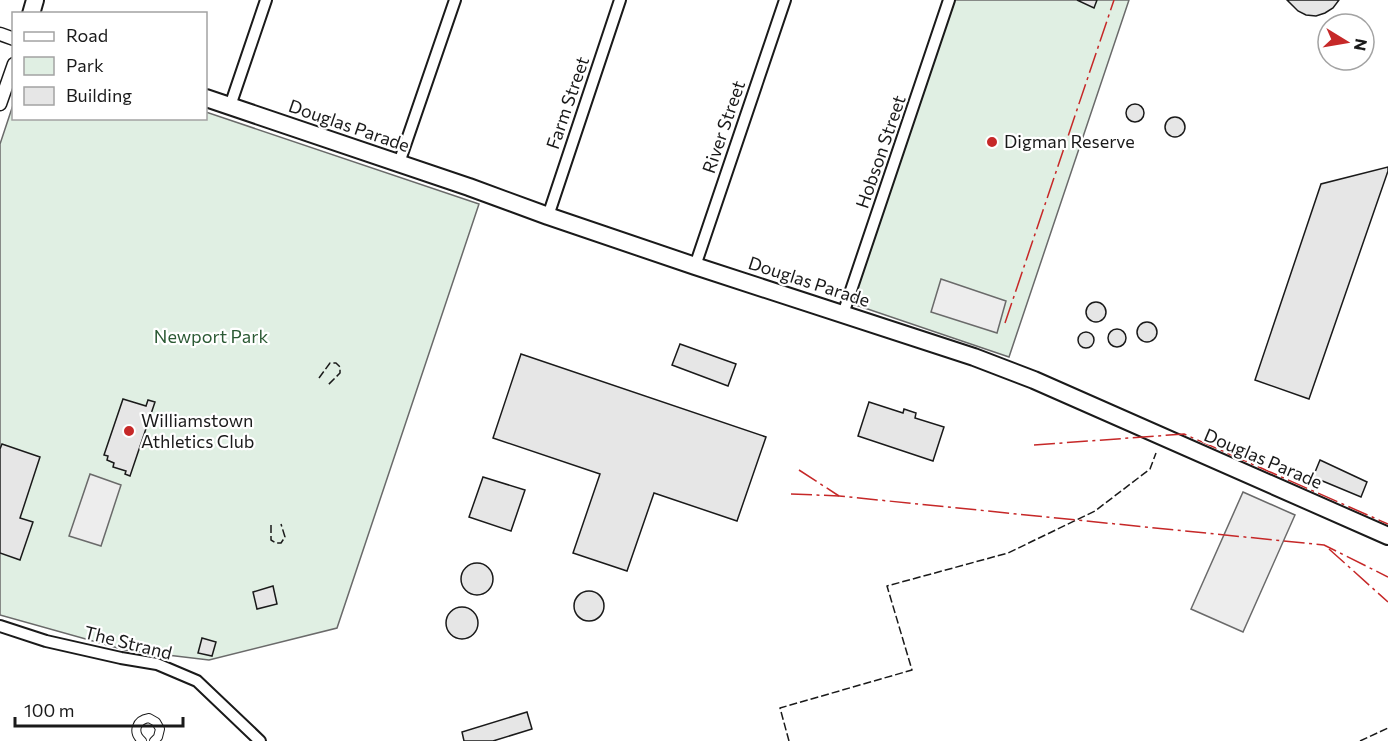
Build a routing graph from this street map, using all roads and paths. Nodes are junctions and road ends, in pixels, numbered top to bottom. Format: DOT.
graph roads {
  1 [pos="266,0"];
  2 [pos="455,0"];
  3 [pos="620,0"];
  4 [pos="785,0"];
  5 [pos="949,0"];
  6 [pos="12,70"];
  7 [pos="207,98"];
  8 [pos="0,104"];
  9 [pos="230,106"];
  10 [pos="399,163"];
  11 [pos="548,216"];
  12 [pos="695,266"];
  13 [pos="843,314"];
  14 [pos="1388,536"];
  15 [pos="0,626"];
  16 [pos="142,741"];
  17 [pos="154,741"];
  18 [pos="260,741"];
  1 -- 9 [label="street"];
  2 -- 10 [label="street"];
  3 -- 11 [label="street, Farm Street"];
  4 -- 12 [label="street, River Street"];
  5 -- 13 [label="street, Hobson Street"];
  6 -- 8 [label="street"];
  7 -- 9 [label="main road, Douglas Parade"];
  9 -- 10 [label="main road, Douglas Parade"];
  10 -- 11 [label="main road, Douglas Parade"];
  11 -- 12 [label="main road, Douglas Parade"];
  12 -- 13 [label="main road, Douglas Parade"];
  13 -- 14 [label="main road, Douglas Parade"];
  15 -- 18 [label="street, The Strand"];
  16 -- 17 [label="street"];
}
